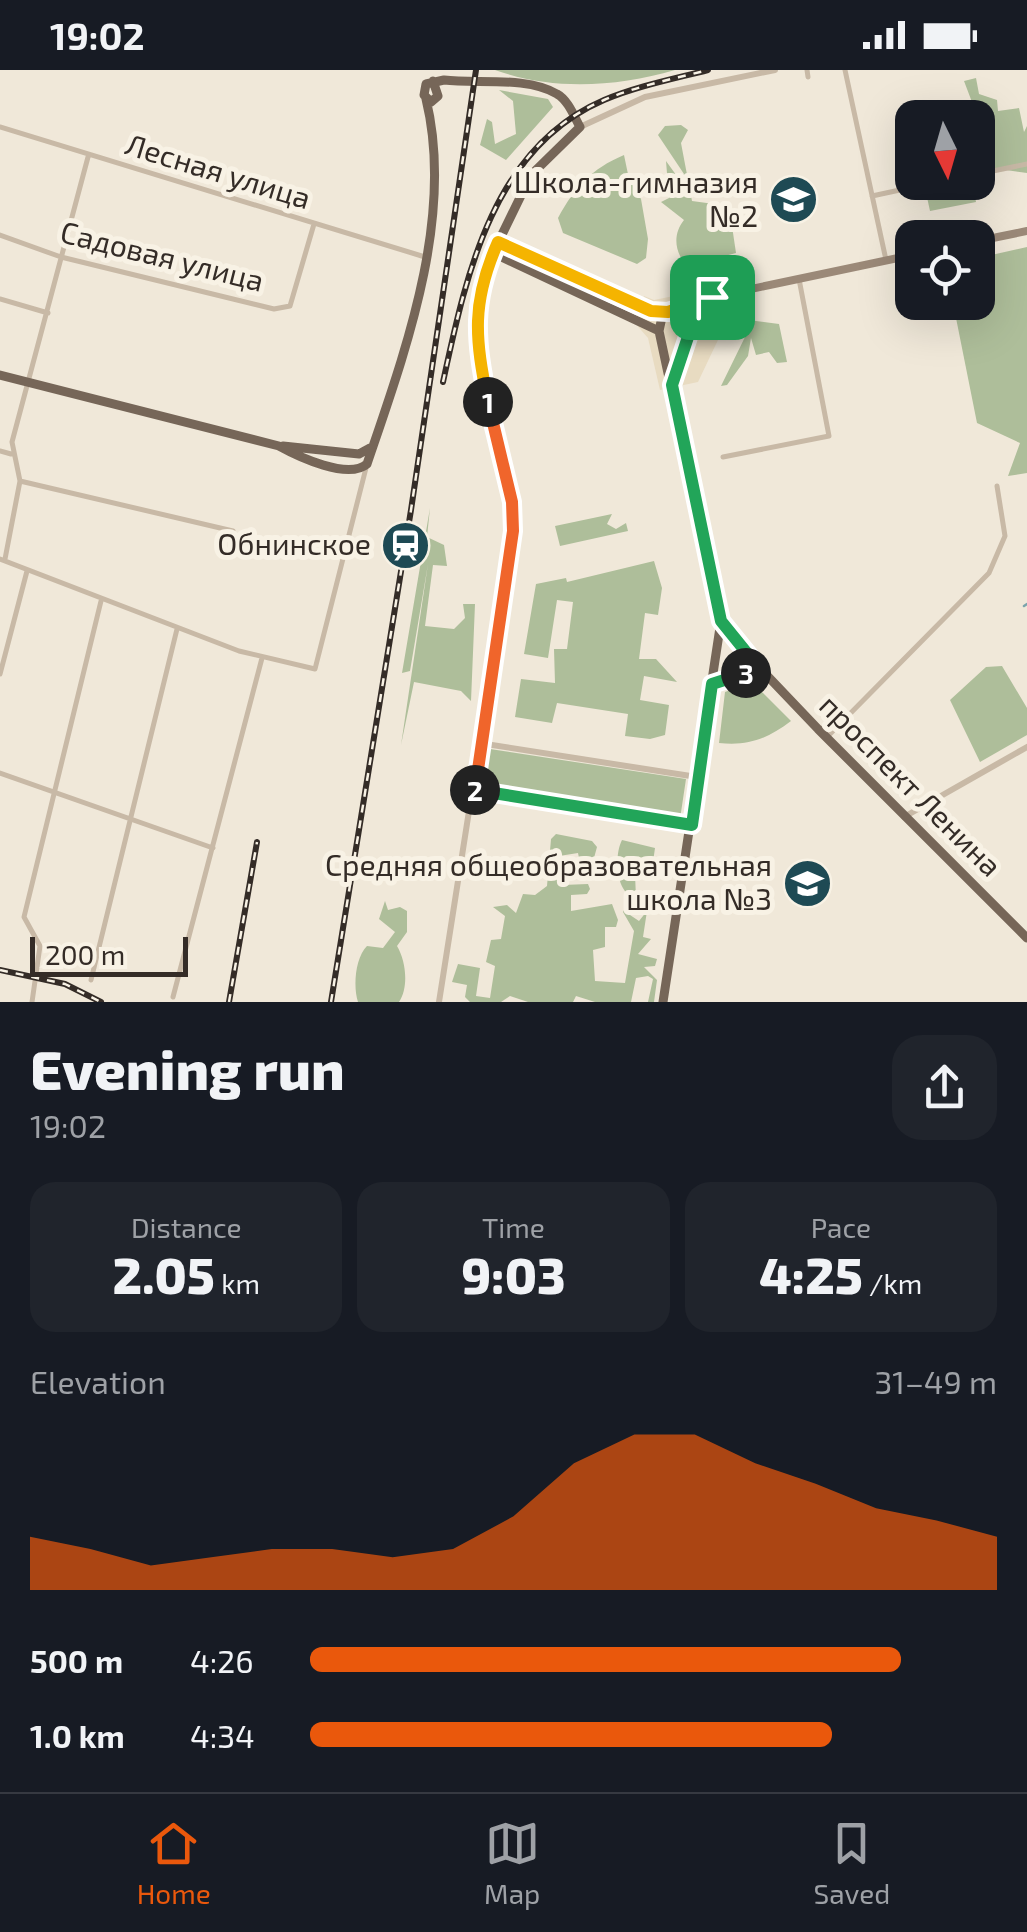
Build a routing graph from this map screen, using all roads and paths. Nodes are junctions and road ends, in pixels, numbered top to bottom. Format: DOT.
graph roads {
  1 [pos="775,70"];
  2 [pos="845,70"];
  3 [pos="433,81"];
  4 [pos="458,82"];
  5 [pos="438,96"];
  6 [pos="426,99"];
  7 [pos="0,127"];
  8 [pos="580,127"];
  9 [pos="433,128"];
  10 [pos="88,157"];
  11 [pos="1027,164"];
  12 [pos="995,171"];
  13 [pos="895,191"];
  14 [pos="872,196"];
  15 [pos="314,224"];
  16 [pos="1027,231"];
  17 [pos="0,235"];
  18 [pos="995,238"];
  19 [pos="498,242"];
  20 [pos="493,253"];
  21 [pos="61,256"];
  22 [pos="425,257"];
  23 [pos="895,258"];
  24 [pos="886,260"];
  25 [pos="799,279"];
  26 [pos="724,295"];
  27 [pos="0,299"];
  28 [pos="670,312"];
  29 [pos="48,313"];
  30 [pos="660,333"];
  31 [pos="688,336"];
  32 [pos="0,374"];
  33 [pos="30,383"];
  34 [pos="672,385"];
  35 [pos="280,446"];
  36 [pos="316,447"];
  37 [pos="372,447"];
  38 [pos="0,451"];
  39 [pos="11,454"];
  40 [pos="358,454"];
  41 [pos="723,457"];
  42 [pos="316,462"];
  43 [pos="366,464"];
  44 [pos="355,470"];
  45 [pos="20,480"];
  46 [pos="362,480"];
  47 [pos="997,486"];
  48 [pos="233,531"];
  49 [pos="3,559"];
  50 [pos="27,570"];
  51 [pos="102,600"];
  52 [pos="721,621"];
  53 [pos="177,628"];
  54 [pos="262,658"];
  55 [pos="759,668"];
  56 [pos="0,674"];
  57 [pos="712,684"];
  58 [pos="827,737"];
  59 [pos="480,743"];
  60 [pos="1027,747"];
  61 [pos="0,773"];
  62 [pos="698,778"];
  63 [pos="472,790"];
  64 [pos="53,792"];
  65 [pos="904,817"];
  66 [pos="131,820"];
  67 [pos="692,825"];
  68 [pos="213,848"];
  69 [pos="1027,938"];
  70 [pos="90,980"];
  71 [pos="173,997"];
  72 [pos="32,1002"];
  73 [pos="439,1002"];
  74 [pos="663,1002"];
  1 -- 8 [label="street"];
  2 -- 14 [label="street"];
  3 -- 4 [label="main road"];
  3 -- 5 [label="main road"];
  3 -- 6 [label="main road"];
  4 -- 5 [label="main road"];
  4 -- 8 [label="main road"];
  5 -- 6 [label="main road"];
  5 -- 9 [label="main road"];
  6 -- 9 [label="main road"];
  7 -- 10 [label="street, Лесная улица"];
  8 -- 19 [label="main road"];
  9 -- 22 [label="main road"];
  10 -- 15 [label="street, Лесная улица"];
  10 -- 21 [label="street"];
  11 -- 12 [label="street"];
  13 -- 14 [label="street"];
  14 -- 24 [label="street"];
  15 -- 21 [label="street, Садовая улица"];
  15 -- 22 [label="street, Лесная улица"];
  16 -- 18 [label="main road"];
  17 -- 21 [label="street, Садовая улица"];
  19 -- 20 [label="main road"];
  19 -- 28 [label="main road"];
  20 -- 30 [label="main road"];
  20 -- 59 [label="street"];
  21 -- 29 [label="street"];
  22 -- 37 [label="main road"];
  23 -- 24 [label="main road"];
  24 -- 25 [label="main road"];
  25 -- 26 [label="main road"];
  25 -- 41 [label="street"];
  26 -- 28 [label="main road"];
  26 -- 31 [label="main road"];
  27 -- 29 [label="street"];
  28 -- 30 [label="main road"];
  28 -- 31 [label="main road"];
  29 -- 33 [label="street"];
  30 -- 31 [label="main road"];
  30 -- 34 [label="main road"];
  31 -- 34 [label="main road"];
  32 -- 33 [label="main road"];
  33 -- 35 [label="main road"];
  33 -- 39 [label="street"];
  34 -- 52 [label="main road"];
  35 -- 36 [label="main road"];
  35 -- 42 [label="main road"];
  36 -- 40 [label="main road"];
  36 -- 42 [label="main road"];
  37 -- 40 [label="main road"];
  37 -- 43 [label="main road"];
  38 -- 39 [label="street"];
  39 -- 45 [label="street"];
  40 -- 43 [label="main road"];
  42 -- 44 [label="main road"];
  43 -- 44 [label="main road"];
  43 -- 46 [label="street"];
  44 -- 46 [label="street"];
  45 -- 48 [label="street"];
  45 -- 49 [label="street"];
  46 -- 54 [label="street"];
  47 -- 58 [label="street"];
  49 -- 50 [label="street"];
  50 -- 51 [label="street"];
  50 -- 56 [label="street"];
  51 -- 53 [label="street"];
  51 -- 64 [label="street"];
  52 -- 55 [label="main road, проспект Ленина"];
  52 -- 57 [label="main road"];
  53 -- 54 [label="street"];
  53 -- 66 [label="street"];
  54 -- 68 [label="street"];
  55 -- 57 [label="main road"];
  55 -- 58 [label="main road, проспект Ленина"];
  57 -- 62 [label="main road"];
  58 -- 65 [label="main road, проспект Ленина"];
  59 -- 62 [label="street"];
  59 -- 63 [label="street"];
  60 -- 65 [label="street"];
  61 -- 64 [label="street"];
  62 -- 67 [label="main road"];
  63 -- 67 [label="street"];
  63 -- 73 [label="street"];
  64 -- 66 [label="street"];
  64 -- 72 [label="street"];
  65 -- 69 [label="main road, проспект Ленина"];
  66 -- 68 [label="street"];
  66 -- 70 [label="street"];
  67 -- 74 [label="main road"];
  68 -- 71 [label="street"];
}
